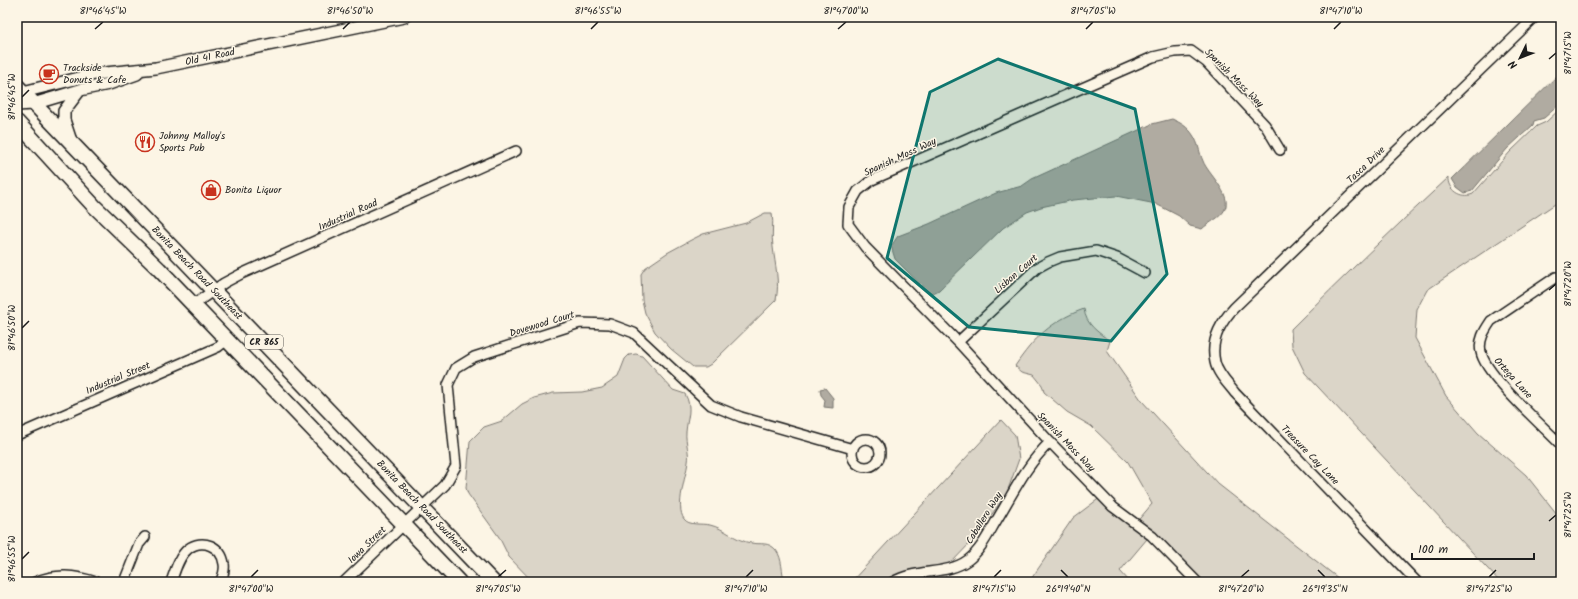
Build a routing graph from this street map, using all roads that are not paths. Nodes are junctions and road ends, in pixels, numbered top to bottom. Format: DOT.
graph roads {
  1 [pos="404,17"];
  2 [pos="1535,17"];
  3 [pos="156,68"];
  4 [pos="80,90"];
  5 [pos="19,92"];
  6 [pos="33,104"];
  7 [pos="17,105"];
  8 [pos="17,122"];
  9 [pos="72,144"];
  10 [pos="1280,150"];
  11 [pos="516,151"];
  12 [pos="1145,273"];
  13 [pos="1559,278"];
  14 [pos="213,290"];
  15 [pos="193,305"];
  16 [pos="1217,332"];
  17 [pos="227,340"];
  18 [pos="958,342"];
  19 [pos="17,435"];
  20 [pos="1050,442"];
  21 [pos="1561,445"];
  22 [pos="853,449"];
  23 [pos="421,507"];
  24 [pos="404,525"];
  25 [pos="145,537"];
  26 [pos="222,581"];
  27 [pos="37,582"];
  28 [pos="96,582"];
  29 [pos="124,582"];
  30 [pos="171,582"];
  31 [pos="344,582"];
  32 [pos="459,582"];
  33 [pos="493,582"];
  34 [pos="893,582"];
  35 [pos="1197,582"];
  36 [pos="1416,582"];
  1 -- 3 [label="street, Old 41 Road"];
  2 -- 16 [label="street, Tasca Drive"];
  3 -- 4 [label="street"];
  3 -- 5 [label="street, Old 41 Road"];
  4 -- 6 [label="street"];
  4 -- 9 [label="street"];
  5 -- 6 [label="main road, Bonita Beach Road Southeast / CR 865"];
  6 -- 7 [label="street"];
  6 -- 9 [label="main road, Bonita Beach Road Southeast / CR 865"];
  8 -- 15 [label="main road, CR 865"];
  9 -- 14 [label="main road, Bonita Beach Road Southeast / CR 865"];
  10 -- 18 [label="street, Spanish Moss Way"];
  11 -- 14 [label="street, Industrial Road"];
  12 -- 18 [label="street, Lisbon Court"];
  13 -- 21 [label="street, Ortega Lane"];
  14 -- 15 [label="street, Industrial Road"];
  14 -- 23 [label="main road, Bonita Beach Road Southeast / CR 865"];
  15 -- 17 [label="main road, CR 865"];
  16 -- 36 [label="street, Treasure Cay Lane"];
  17 -- 19 [label="street, Industrial Street"];
  17 -- 24 [label="main road, CR 865"];
  18 -- 20 [label="street, Spanish Moss Way"];
  20 -- 34 [label="street, Caballero Way"];
  20 -- 35 [label="street, Spanish Moss Way"];
  22 -- 23 [label="street, Dovewood Court"];
  23 -- 24 [label="street, Dovewood Court"];
  23 -- 33 [label="main road, Bonita Beach Road Southeast / CR 865"];
  24 -- 31 [label="street, Iowa Street"];
  24 -- 32 [label="main road, CR 865"];
  25 -- 29 [label="street"];
  26 -- 30 [label="street"];
  27 -- 28 [label="street"];
}
